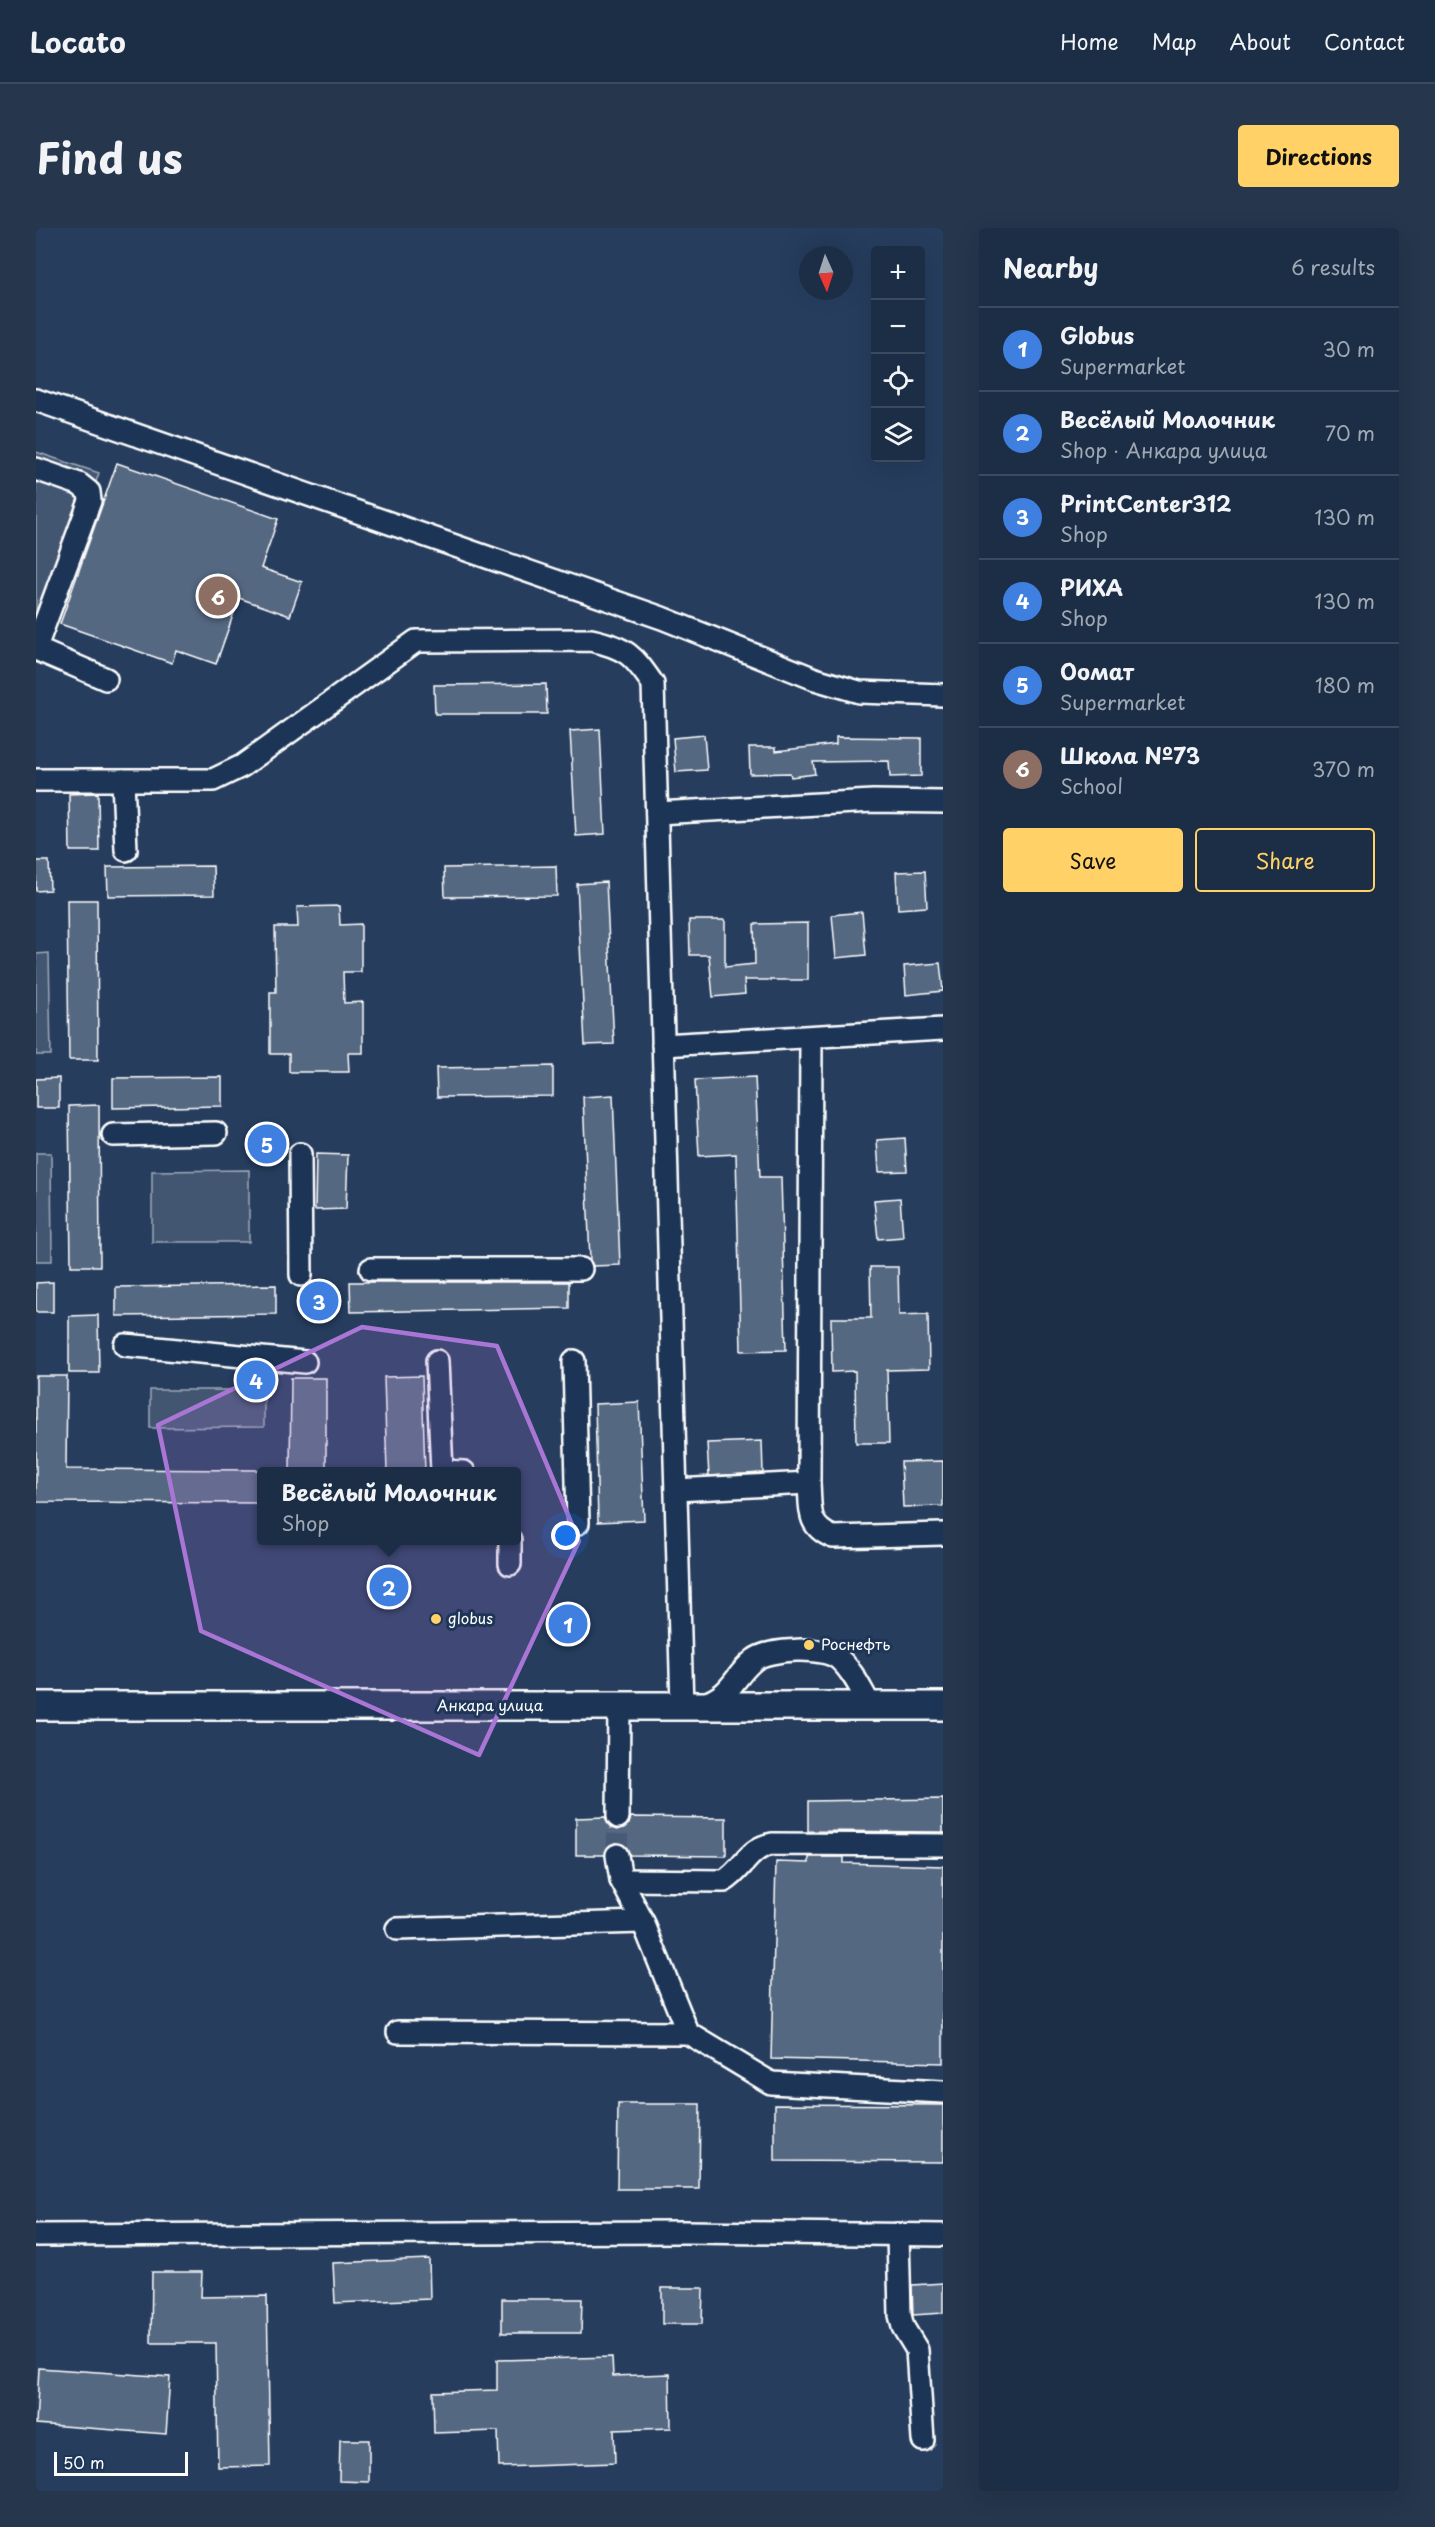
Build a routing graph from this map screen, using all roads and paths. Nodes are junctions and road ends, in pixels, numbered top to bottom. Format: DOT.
graph roads {
  1 [pos="36,400"];
  2 [pos="36,469"];
  3 [pos="36,648"];
  4 [pos="106,679"];
  5 [pos="943,695"];
  6 [pos="36,780"];
  7 [pos="123,780"];
  8 [pos="943,802"];
  9 [pos="657,813"];
  10 [pos="126,850"];
  11 [pos="943,1029"];
  12 [pos="811,1036"];
  13 [pos="663,1045"];
  14 [pos="216,1133"];
  15 [pos="113,1135"];
  16 [pos="300,1155"];
  17 [pos="371,1269"];
  18 [pos="581,1269"];
  19 [pos="301,1275"];
  20 [pos="125,1345"];
  21 [pos="437,1361"];
  22 [pos="574,1361"];
  23 [pos="305,1362"];
  24 [pos="442,1467"];
  25 [pos="809,1483"];
  26 [pos="676,1490"];
  27 [pos="578,1523"];
  28 [pos="943,1534"];
  29 [pos="510,1545"];
  30 [pos="510,1564"];
  31 [pos="870,1705"];
  32 [pos="36,1706"];
  33 [pos="619,1706"];
  34 [pos="692,1706"];
  35 [pos="943,1706"];
  36 [pos="618,1817"];
  37 [pos="943,1845"];
  38 [pos="617,1855"];
  39 [pos="621,1880"];
  40 [pos="643,1922"];
  41 [pos="397,1929"];
  42 [pos="398,2032"];
  43 [pos="688,2033"];
  44 [pos="943,2092"];
  45 [pos="898,2234"];
  46 [pos="36,2235"];
  47 [pos="943,2235"];
  48 [pos="923,2440"];
  1 -- 5 [label="street"];
  2 -- 3 [label="street"];
  3 -- 4 [label="street"];
  6 -- 7 [label="street"];
  7 -- 9 [label="street"];
  7 -- 10 [label="street"];
  8 -- 9 [label="street"];
  9 -- 13 [label="street"];
  11 -- 12 [label="street"];
  12 -- 13 [label="street"];
  12 -- 25 [label="street"];
  13 -- 26 [label="street"];
  14 -- 15 [label="street"];
  16 -- 19 [label="street"];
  17 -- 18 [label="street"];
  20 -- 23 [label="street"];
  21 -- 24 [label="street"];
  22 -- 27 [label="street"];
  25 -- 26 [label="street"];
  25 -- 28 [label="street"];
  26 -- 34 [label="street"];
  29 -- 30 [label="street"];
  31 -- 34 [label="main road, Анкара улица"];
  31 -- 34 [label="street"];
  31 -- 35 [label="main road, Анкара улица"];
  32 -- 33 [label="main road, Анкара улица"];
  33 -- 34 [label="main road, Анкара улица"];
  33 -- 36 [label="street"];
  37 -- 39 [label="street"];
  38 -- 39 [label="street"];
  39 -- 40 [label="street"];
  40 -- 41 [label="street"];
  40 -- 43 [label="street"];
  42 -- 43 [label="street"];
  43 -- 44 [label="street"];
  45 -- 46 [label="street"];
  45 -- 47 [label="street"];
  45 -- 48 [label="street"];
}
